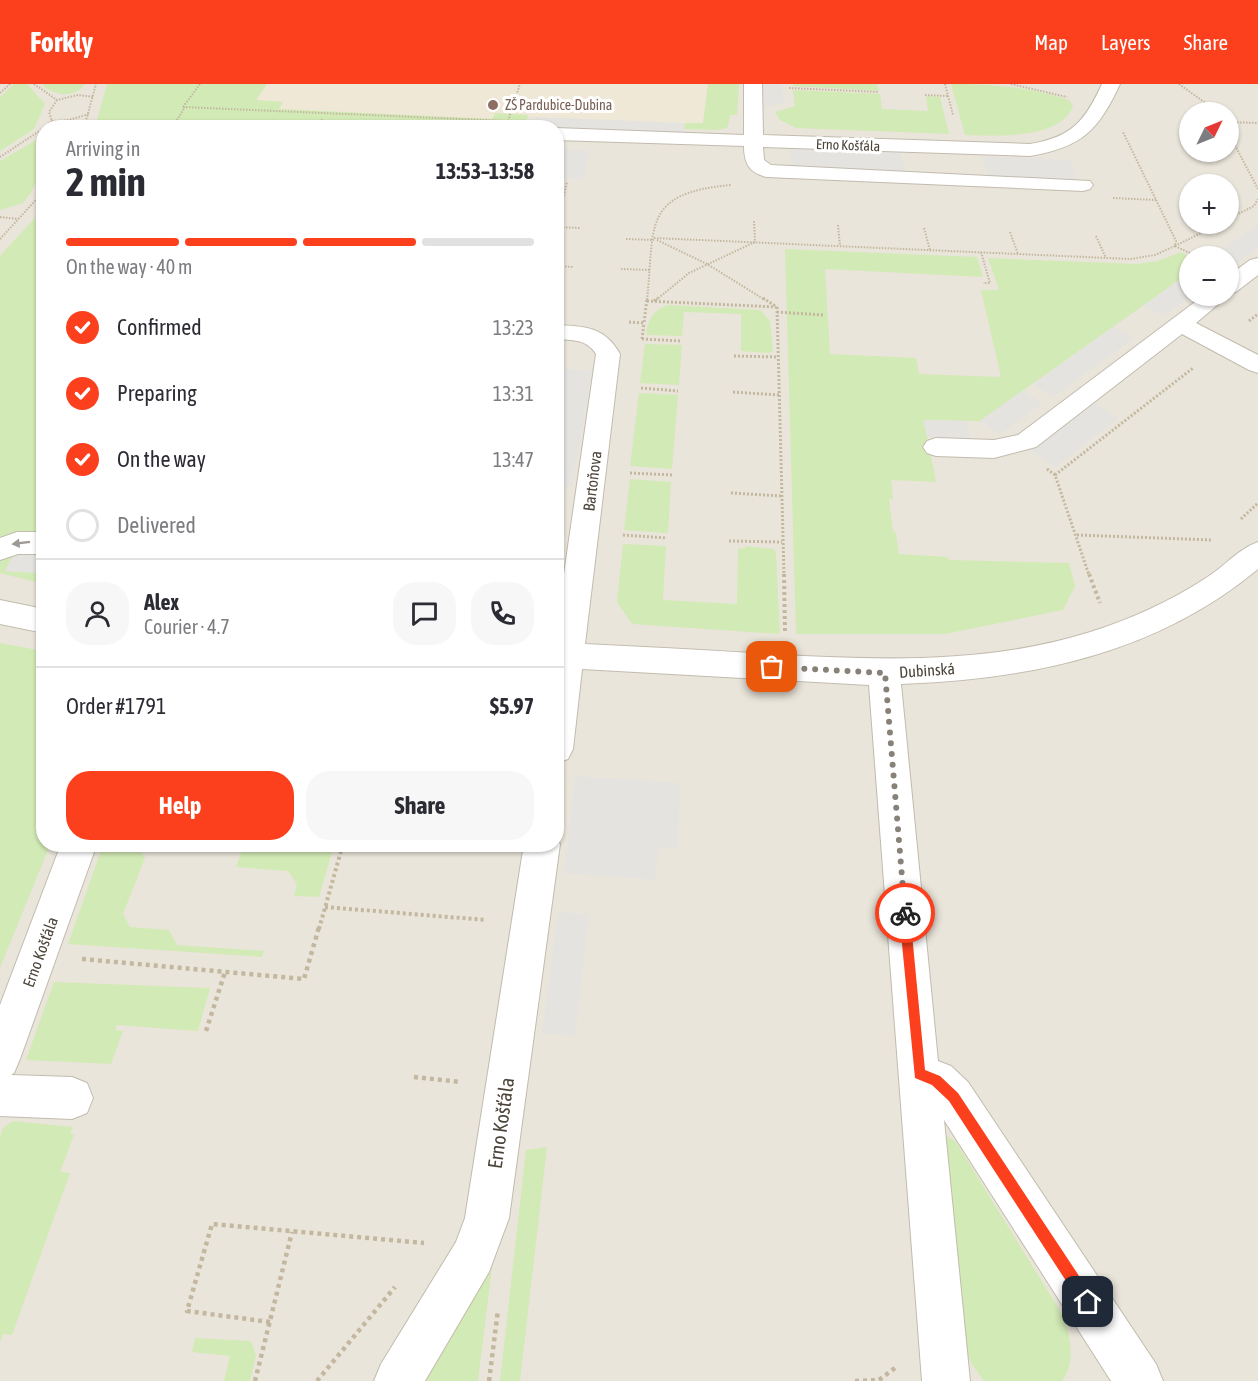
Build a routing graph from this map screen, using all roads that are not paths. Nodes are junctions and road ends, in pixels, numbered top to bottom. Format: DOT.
graph roads {
  1 [pos="753,84"];
  2 [pos="1111,84"];
  3 [pos="564,136"];
  4 [pos="754,141"];
  5 [pos="946,148"];
  6 [pos="956,180"];
  7 [pos="1083,185"];
  8 [pos="1258,265"];
  9 [pos="1239,279"];
  10 [pos="1204,306"];
  11 [pos="1180,324"];
  12 [pos="564,333"];
  13 [pos="1258,365"];
  14 [pos="936,447"];
  15 [pos="36,543"];
  16 [pos="0,549"];
  17 [pos="1258,554"];
  18 [pos="0,612"];
  19 [pos="36,619"];
  20 [pos="564,649"];
  21 [pos="564,656"];
  22 [pos="885,673"];
  23 [pos="76,852"];
  24 [pos="541,852"];
  25 [pos="0,1059"];
  26 [pos="920,1074"];
  27 [pos="0,1095"];
  28 [pos="72,1098"];
  29 [pos="398,1381"];
  30 [pos="946,1381"];
  31 [pos="1140,1381"];
  1 -- 4 [label="street"];
  2 -- 5 [label="street, Erno Košťála"];
  3 -- 4 [label="street, Erno Košťála"];
  4 -- 5 [label="street, Erno Košťála"];
  4 -- 6 [label="street"];
  5 -- 6 [label="street"];
  6 -- 7 [label="street"];
  8 -- 9 [label="street"];
  10 -- 11 [label="street"];
  11 -- 13 [label="street"];
  11 -- 14 [label="street"];
  12 -- 20 [label="street, Bartoňova"];
  15 -- 16 [label="street, one-way"];
  17 -- 22 [label="street, Dubinská"];
  18 -- 19 [label="street"];
  21 -- 22 [label="street, Dubinská"];
  22 -- 26 [label="street"];
  23 -- 25 [label="street, Erno Košťála"];
  24 -- 29 [label="street, Erno Košťála"];
  26 -- 30 [label="street"];
  26 -- 31 [label="street"];
  27 -- 28 [label="street"];
}
